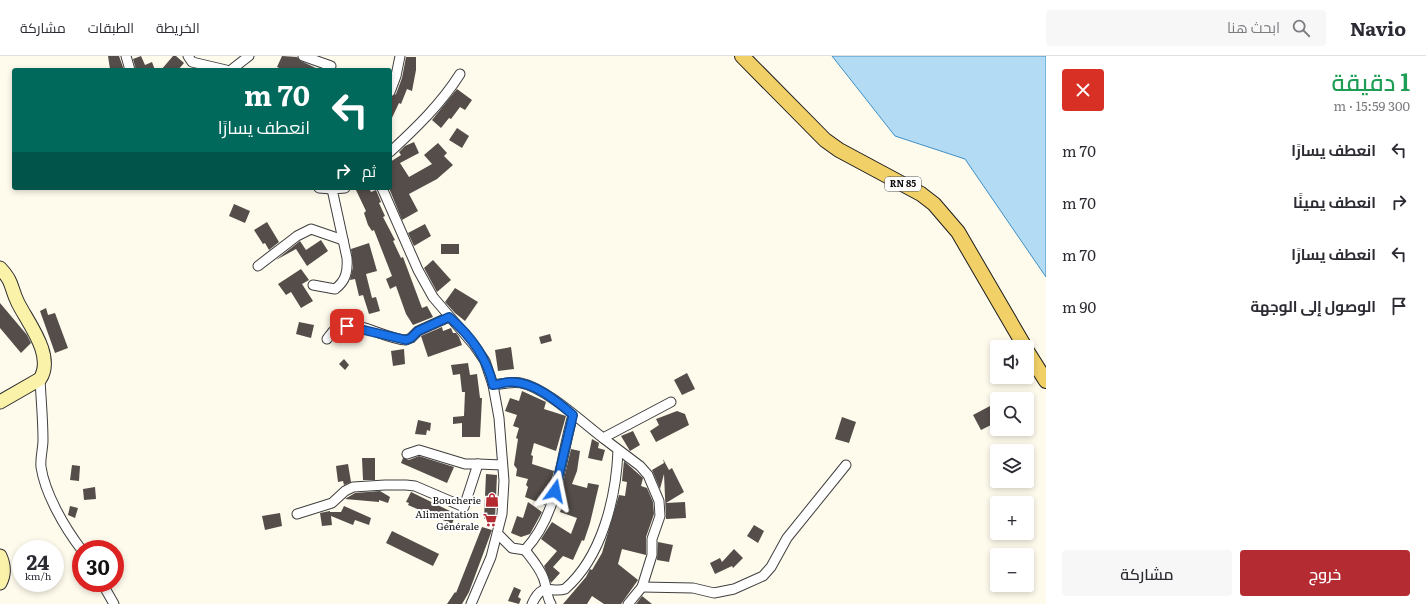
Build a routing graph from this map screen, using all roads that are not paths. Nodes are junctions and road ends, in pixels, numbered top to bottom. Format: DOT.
graph roads {
  1 [pos="126,56"];
  2 [pos="188,56"];
  3 [pos="248,56"];
  4 [pos="303,56"];
  5 [pos="400,56"];
  6 [pos="742,56"];
  7 [pos="331,66"];
  8 [pos="204,67"];
  9 [pos="129,68"];
  10 [pos="233,68"];
  11 [pos="460,74"];
  12 [pos="392,87"];
  13 [pos="392,150"];
  14 [pos="332,190"];
  15 [pos="383,190"];
  16 [pos="343,240"];
  17 [pos="258,266"];
  18 [pos="0,268"];
  19 [pos="313,285"];
  20 [pos="449,317"];
  21 [pos="327,339"];
  22 [pos="1021,340"];
  23 [pos="1034,362"];
  24 [pos="40,379"];
  25 [pos="1046,381"];
  26 [pos="493,385"];
  27 [pos="0,402"];
  28 [pos="671,402"];
  29 [pos="573,415"];
  30 [pos="603,438"];
  31 [pos="618,451"];
  32 [pos="407,454"];
  33 [pos="478,464"];
  34 [pos="502,465"];
  35 [pos="846,465"];
  36 [pos="297,514"];
  37 [pos="498,534"];
  38 [pos="74,540"];
  39 [pos="525,550"];
  40 [pos="0,556"];
  41 [pos="0,583"];
  42 [pos="642,587"];
  43 [pos="547,589"];
  44 [pos="107,592"];
  45 [pos="114,604"];
  46 [pos="471,604"];
  47 [pos="532,604"];
  48 [pos="551,604"];
  49 [pos="628,604"];
  1 -- 9 [label="street"];
  2 -- 8 [label="street"];
  3 -- 10 [label="street"];
  4 -- 7 [label="street"];
  5 -- 12 [label="street"];
  6 -- 22 [label="main road, RN 85"];
  11 -- 13 [label="street"];
  14 -- 16 [label="street"];
  15 -- 20 [label="street"];
  16 -- 17 [label="street"];
  16 -- 19 [label="street"];
  18 -- 24 [label="main road"];
  20 -- 21 [label="street"];
  20 -- 26 [label="street"];
  23 -- 25 [label="main road"];
  24 -- 27 [label="main road"];
  24 -- 38 [label="street"];
  26 -- 29 [label="street"];
  26 -- 34 [label="street"];
  28 -- 30 [label="street"];
  29 -- 30 [label="street"];
  29 -- 39 [label="street"];
  30 -- 31 [label="street"];
  31 -- 42 [label="street"];
  31 -- 43 [label="street"];
  32 -- 33 [label="street"];
  33 -- 34 [label="street"];
  33 -- 36 [label="street"];
  34 -- 37 [label="street"];
  35 -- 42 [label="street"];
  37 -- 39 [label="street"];
  37 -- 46 [label="street"];
  39 -- 43 [label="street"];
  40 -- 41 [label="main road"];
  42 -- 49 [label="street"];
  43 -- 47 [label="street"];
  43 -- 48 [label="street"];
  44 -- 45 [label="street"];
}
